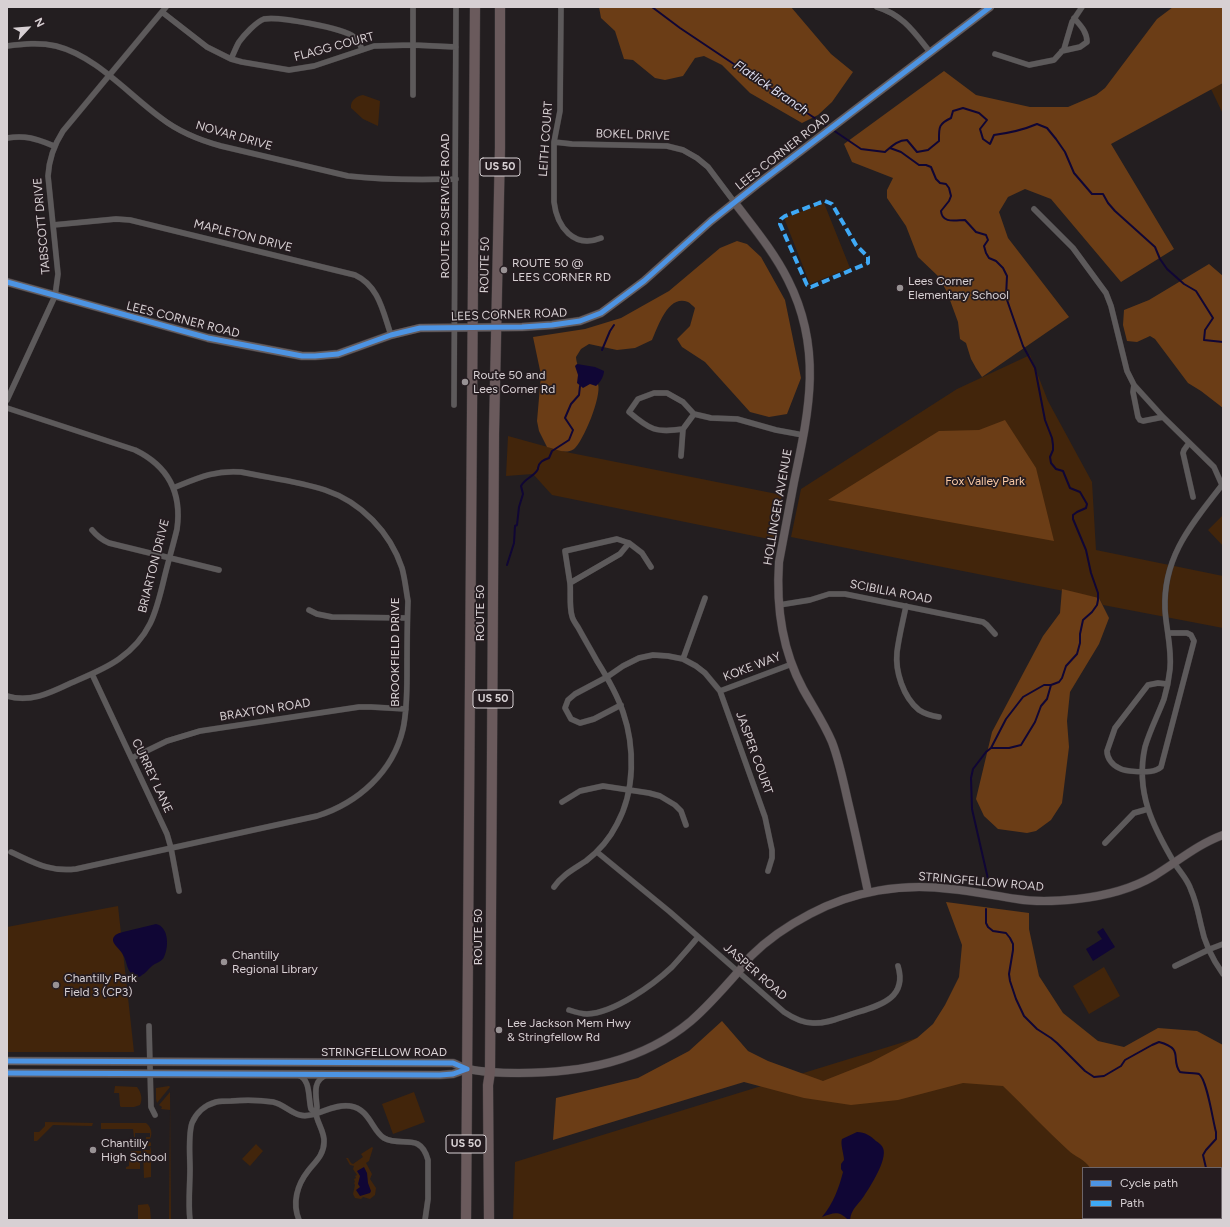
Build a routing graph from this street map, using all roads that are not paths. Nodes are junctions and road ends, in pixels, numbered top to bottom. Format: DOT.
graph roads {
  1 [pos="413,7"];
  2 [pos="456,7"];
  3 [pos="475,7"];
  4 [pos="500,7"];
  5 [pos="561,7"];
  6 [pos="877,7"];
  7 [pos="990,7"];
  8 [pos="1082,7"];
  9 [pos="164,9"];
  10 [pos="1074,18"];
  11 [pos="413,45"];
  12 [pos="7,46"];
  13 [pos="456,47"];
  14 [pos="362,50"];
  15 [pos="1062,51"];
  16 [pos="930,52"];
  17 [pos="995,54"];
  18 [pos="231,59"];
  19 [pos="109,75"];
  20 [pos="413,95"];
  21 [pos="7,138"];
  22 [pos="554,142"];
  23 [pos="54,146"];
  24 [pos="456,179"];
  25 [pos="735,203"];
  26 [pos="1034,209"];
  27 [pos="53,225"];
  28 [pos="601,238"];
  29 [pos="7,282"];
  30 [pos="55,296"];
  31 [pos="455,327"];
  32 [pos="472,327"];
  33 [pos="496,327"];
  34 [pos="391,336"];
  35 [pos="1134,384"];
  36 [pos="7,400"];
  37 [pos="454,406"];
  38 [pos="7,408"];
  39 [pos="694,414"];
  40 [pos="1163,417"];
  41 [pos="683,430"];
  42 [pos="803,435"];
  43 [pos="1189,444"];
  44 [pos="681,456"];
  45 [pos="1222,485"];
  46 [pos="173,488"];
  47 [pos="1193,497"];
  48 [pos="92,530"];
  49 [pos="629,543"];
  50 [pos="170,557"];
  51 [pos="651,567"];
  52 [pos="219,570"];
  53 [pos="570,583"];
  54 [pos="705,598"];
  55 [pos="779,605"];
  56 [pos="906,606"];
  57 [pos="309,610"];
  58 [pos="407,618"];
  59 [pos="995,634"];
  60 [pos="1169,634"];
  61 [pos="683,659"];
  62 [pos="792,664"];
  63 [pos="92,674"];
  64 [pos="607,677"];
  65 [pos="1167,684"];
  66 [pos="720,691"];
  67 [pos="7,696"];
  68 [pos="621,705"];
  69 [pos="406,710"];
  70 [pos="939,718"];
  71 [pos="132,758"];
  72 [pos="1142,771"];
  73 [pos="629,790"];
  74 [pos="562,802"];
  75 [pos="1148,809"];
  76 [pos="686,825"];
  77 [pos="1223,834"];
  78 [pos="1105,843"];
  79 [pos="171,848"];
  80 [pos="11,852"];
  81 [pos="597,852"];
  82 [pos="1174,862"];
  83 [pos="768,871"];
  84 [pos="554,887"];
  85 [pos="179,891"];
  86 [pos="868,892"];
  87 [pos="698,937"];
  88 [pos="1223,944"];
  89 [pos="1210,949"];
  90 [pos="898,966"];
  91 [pos="1175,966"];
  92 [pos="738,972"];
  93 [pos="1223,974"];
  94 [pos="569,1010"];
  95 [pos="149,1026"];
  96 [pos="7,1061"];
  97 [pos="149,1062"];
  98 [pos="467,1069"];
  99 [pos="490,1072"];
  100 [pos="7,1073"];
  101 [pos="150,1074"];
  102 [pos="295,1074"];
  103 [pos="333,1074"];
  104 [pos="316,1113"];
  105 [pos="155,1115"];
  106 [pos="190,1220"];
  107 [pos="299,1220"];
  108 [pos="425,1220"];
  109 [pos="466,1220"];
  110 [pos="488,1220"];
  1 -- 11 [label="street"];
  2 -- 13 [label="street, ROUTE 50 SERVICE ROAD"];
  3 -- 32 [label="highway, ROUTE 50 / US 50"];
  4 -- 33 [label="highway, ROUTE 50 / US 50"];
  5 -- 22 [label="street, LEITH COURT"];
  6 -- 16 [label="street"];
  7 -- 16 [label="street, LEES CORNER ROAD"];
  8 -- 10 [label="street"];
  9 -- 18 [label="street, FLAGG COURT"];
  9 -- 19 [label="street, TABSCOTT DRIVE"];
  10 -- 15 [label="street"];
  10 -- 15 [label="street"];
  11 -- 13 [label="street, FLAGG COURT"];
  11 -- 14 [label="street, FLAGG COURT"];
  11 -- 20 [label="street"];
  12 -- 19 [label="street, NOVAR DRIVE"];
  13 -- 24 [label="street, ROUTE 50 SERVICE ROAD"];
  14 -- 18 [label="street, FLAGG COURT"];
  14 -- 18 [label="street"];
  15 -- 17 [label="street"];
  16 -- 25 [label="street, LEES CORNER ROAD"];
  19 -- 23 [label="street, TABSCOTT DRIVE"];
  19 -- 24 [label="street, NOVAR DRIVE"];
  21 -- 23 [label="street"];
  22 -- 25 [label="street, BOKEL DRIVE"];
  22 -- 28 [label="street, LEITH COURT"];
  23 -- 27 [label="street, TABSCOTT DRIVE"];
  24 -- 31 [label="street, ROUTE 50 SERVICE ROAD"];
  25 -- 33 [label="street, LEES CORNER ROAD"];
  25 -- 42 [label="street, HOLLINGER AVENUE"];
  26 -- 35 [label="street"];
  27 -- 30 [label="street, TABSCOTT DRIVE"];
  27 -- 34 [label="street, MAPLETON DRIVE"];
  29 -- 30 [label="street, LEES CORNER ROAD"];
  30 -- 34 [label="street, LEES CORNER ROAD"];
  30 -- 36 [label="street, TABSCOTT DRIVE"];
  31 -- 32 [label="street, LEES CORNER ROAD"];
  31 -- 34 [label="street, LEES CORNER ROAD"];
  31 -- 37 [label="street, ROUTE 50 SERVICE ROAD"];
  32 -- 33 [label="street, LEES CORNER ROAD"];
  32 -- 98 [label="highway, ROUTE 50 / US 50"];
  33 -- 99 [label="highway, ROUTE 50 / US 50"];
  35 -- 40 [label="street"];
  35 -- 40 [label="street"];
  38 -- 46 [label="street, BRIARTON DRIVE"];
  39 -- 41 [label="street"];
  39 -- 41 [label="street"];
  39 -- 42 [label="street"];
  40 -- 43 [label="street"];
  41 -- 44 [label="street"];
  42 -- 55 [label="street, HOLLINGER AVENUE"];
  43 -- 45 [label="street"];
  43 -- 47 [label="street"];
  45 -- 60 [label="street"];
  46 -- 50 [label="street, BRIARTON DRIVE"];
  46 -- 58 [label="street, BROOKFIELD DRIVE"];
  48 -- 50 [label="street"];
  49 -- 51 [label="street"];
  49 -- 53 [label="street"];
  49 -- 53 [label="street"];
  50 -- 52 [label="street"];
  50 -- 63 [label="street, BRIARTON DRIVE"];
  53 -- 64 [label="street"];
  54 -- 61 [label="street"];
  55 -- 56 [label="street, SCIBILIA ROAD"];
  55 -- 62 [label="street, HOLLINGER AVENUE"];
  56 -- 59 [label="street, SCIBILIA ROAD"];
  56 -- 70 [label="street"];
  57 -- 58 [label="street"];
  58 -- 69 [label="street, BROOKFIELD DRIVE"];
  60 -- 65 [label="street"];
  60 -- 72 [label="street"];
  61 -- 64 [label="street, JASPER COURT"];
  61 -- 66 [label="street, JASPER COURT"];
  62 -- 66 [label="street, KOKE WAY"];
  62 -- 86 [label="street, HOLLINGER AVENUE"];
  63 -- 67 [label="street, BRIARTON DRIVE"];
  63 -- 71 [label="street, CURREY LANE"];
  64 -- 68 [label="street"];
  64 -- 68 [label="street, JASPER COURT"];
  65 -- 72 [label="street"];
  65 -- 72 [label="street"];
  66 -- 83 [label="street, JASPER COURT"];
  68 -- 73 [label="street"];
  69 -- 71 [label="street, BRAXTON ROAD"];
  69 -- 79 [label="street, BROOKFIELD DRIVE"];
  71 -- 79 [label="street, CURREY LANE"];
  72 -- 75 [label="street"];
  73 -- 74 [label="street"];
  73 -- 76 [label="street"];
  73 -- 81 [label="street"];
  75 -- 78 [label="street"];
  75 -- 82 [label="street"];
  77 -- 82 [label="street, STRINGFELLOW ROAD"];
  79 -- 80 [label="street, BROOKFIELD DRIVE"];
  79 -- 85 [label="street, CURREY LANE"];
  81 -- 84 [label="street"];
  81 -- 87 [label="street, JASPER ROAD"];
  82 -- 86 [label="street, STRINGFELLOW ROAD"];
  82 -- 89 [label="street"];
  86 -- 92 [label="street, STRINGFELLOW ROAD"];
  87 -- 92 [label="street, JASPER ROAD"];
  87 -- 94 [label="street"];
  88 -- 89 [label="street"];
  89 -- 91 [label="street"];
  89 -- 93 [label="street"];
  90 -- 92 [label="street, JASPER ROAD"];
  92 -- 99 [label="street, STRINGFELLOW ROAD"];
  95 -- 97 [label="street"];
  96 -- 97 [label="street, STRINGFELLOW ROAD"];
  97 -- 98 [label="street, STRINGFELLOW ROAD"];
  97 -- 101 [label="street"];
  98 -- 99 [label="street, STRINGFELLOW ROAD"];
  98 -- 103 [label="street, STRINGFELLOW ROAD"];
  98 -- 109 [label="highway, ROUTE 50 / US 50"];
  99 -- 110 [label="highway, ROUTE 50 / US 50"];
  100 -- 101 [label="street, STRINGFELLOW ROAD"];
  101 -- 102 [label="street, STRINGFELLOW ROAD"];
  101 -- 105 [label="street"];
  102 -- 103 [label="street, STRINGFELLOW ROAD"];
  102 -- 104 [label="street"];
  103 -- 104 [label="street"];
  104 -- 106 [label="street"];
  104 -- 107 [label="street"];
  104 -- 108 [label="street"];
}
